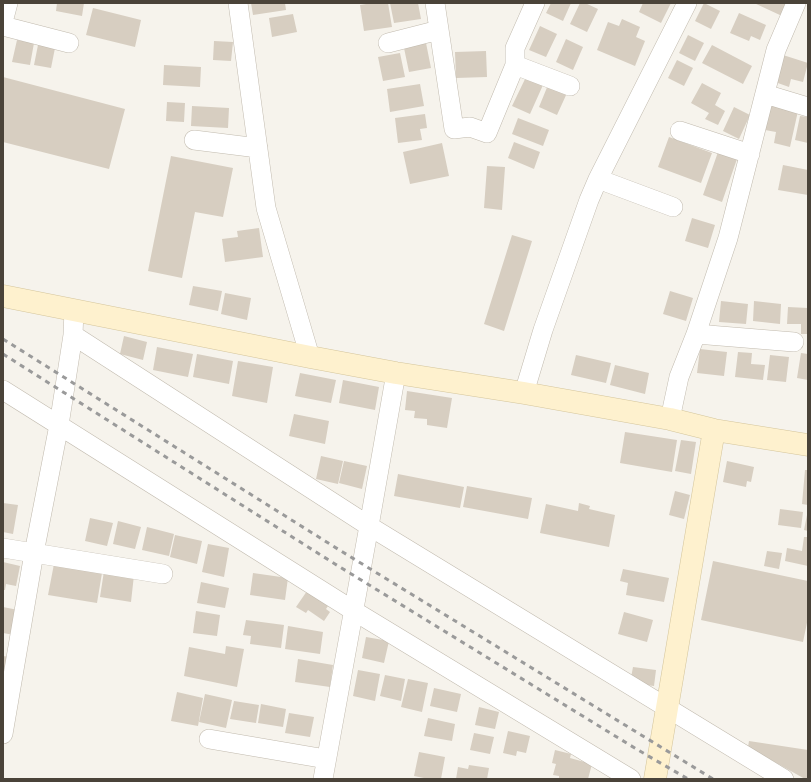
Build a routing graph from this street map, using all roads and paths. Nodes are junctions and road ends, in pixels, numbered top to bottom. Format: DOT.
graph roads {
  1 [pos="8,3"];
  2 [pos="238,3"];
  3 [pos="435,3"];
  4 [pos="535,3"];
  5 [pos="687,3"];
  6 [pos="796,3"];
  7 [pos="3,22"];
  8 [pos="3,26"];
  9 [pos="439,30"];
  10 [pos="69,43"];
  11 [pos="388,43"];
  12 [pos="515,65"];
  13 [pos="570,86"];
  14 [pos="765,94"];
  15 [pos="808,106"];
  16 [pos="680,131"];
  17 [pos="194,140"];
  18 [pos="258,148"];
  19 [pos="750,154"];
  20 [pos="598,179"];
  21 [pos="673,207"];
  22 [pos="7,295"];
  23 [pos="74,310"];
  24 [pos="696,334"];
  25 [pos="73,335"];
  26 [pos="794,342"];
  27 [pos="310,358"];
  28 [pos="396,373"];
  29 [pos="3,390"];
  30 [pos="524,393"];
  31 [pos="670,419"];
  32 [pos="59,425"];
  33 [pos="714,430"];
  34 [pos="808,444"];
  35 [pos="369,526"];
  36 [pos="3,548"];
  37 [pos="34,553"];
  38 [pos="163,574"];
  39 [pos="354,611"];
  40 [pos="668,709"];
  41 [pos="3,734"];
  42 [pos="209,739"];
  43 [pos="326,759"];
  44 [pos="323,779"];
  45 [pos="631,779"];
  46 [pos="656,779"];
  47 [pos="784,779"];
  1 -- 7 [label="street"];
  2 -- 18 [label="street"];
  3 -- 9 [label="street"];
  4 -- 12 [label="street"];
  5 -- 20 [label="street"];
  6 -- 14 [label="street"];
  8 -- 10 [label="street"];
  9 -- 11 [label="street"];
  9 -- 12 [label="street"];
  12 -- 13 [label="street"];
  14 -- 15 [label="street"];
  14 -- 19 [label="street"];
  16 -- 19 [label="street"];
  17 -- 18 [label="street"];
  18 -- 27 [label="street"];
  19 -- 24 [label="street"];
  20 -- 21 [label="street"];
  20 -- 30 [label="street"];
  22 -- 23 [label="street"];
  23 -- 25 [label="street"];
  23 -- 27 [label="street"];
  24 -- 26 [label="street"];
  24 -- 31 [label="street"];
  25 -- 32 [label="street"];
  25 -- 35 [label="street"];
  27 -- 28 [label="street"];
  28 -- 30 [label="street"];
  28 -- 35 [label="street"];
  29 -- 32 [label="street"];
  30 -- 31 [label="street"];
  31 -- 33 [label="street"];
  32 -- 37 [label="street"];
  32 -- 39 [label="street"];
  33 -- 34 [label="street"];
  33 -- 40 [label="street"];
  35 -- 39 [label="street"];
  35 -- 40 [label="street"];
  36 -- 37 [label="street"];
  37 -- 38 [label="street"];
  37 -- 41 [label="street"];
  39 -- 43 [label="street"];
  39 -- 45 [label="street"];
  40 -- 46 [label="street"];
  40 -- 47 [label="street"];
  42 -- 43 [label="street"];
  43 -- 44 [label="street"];
}
